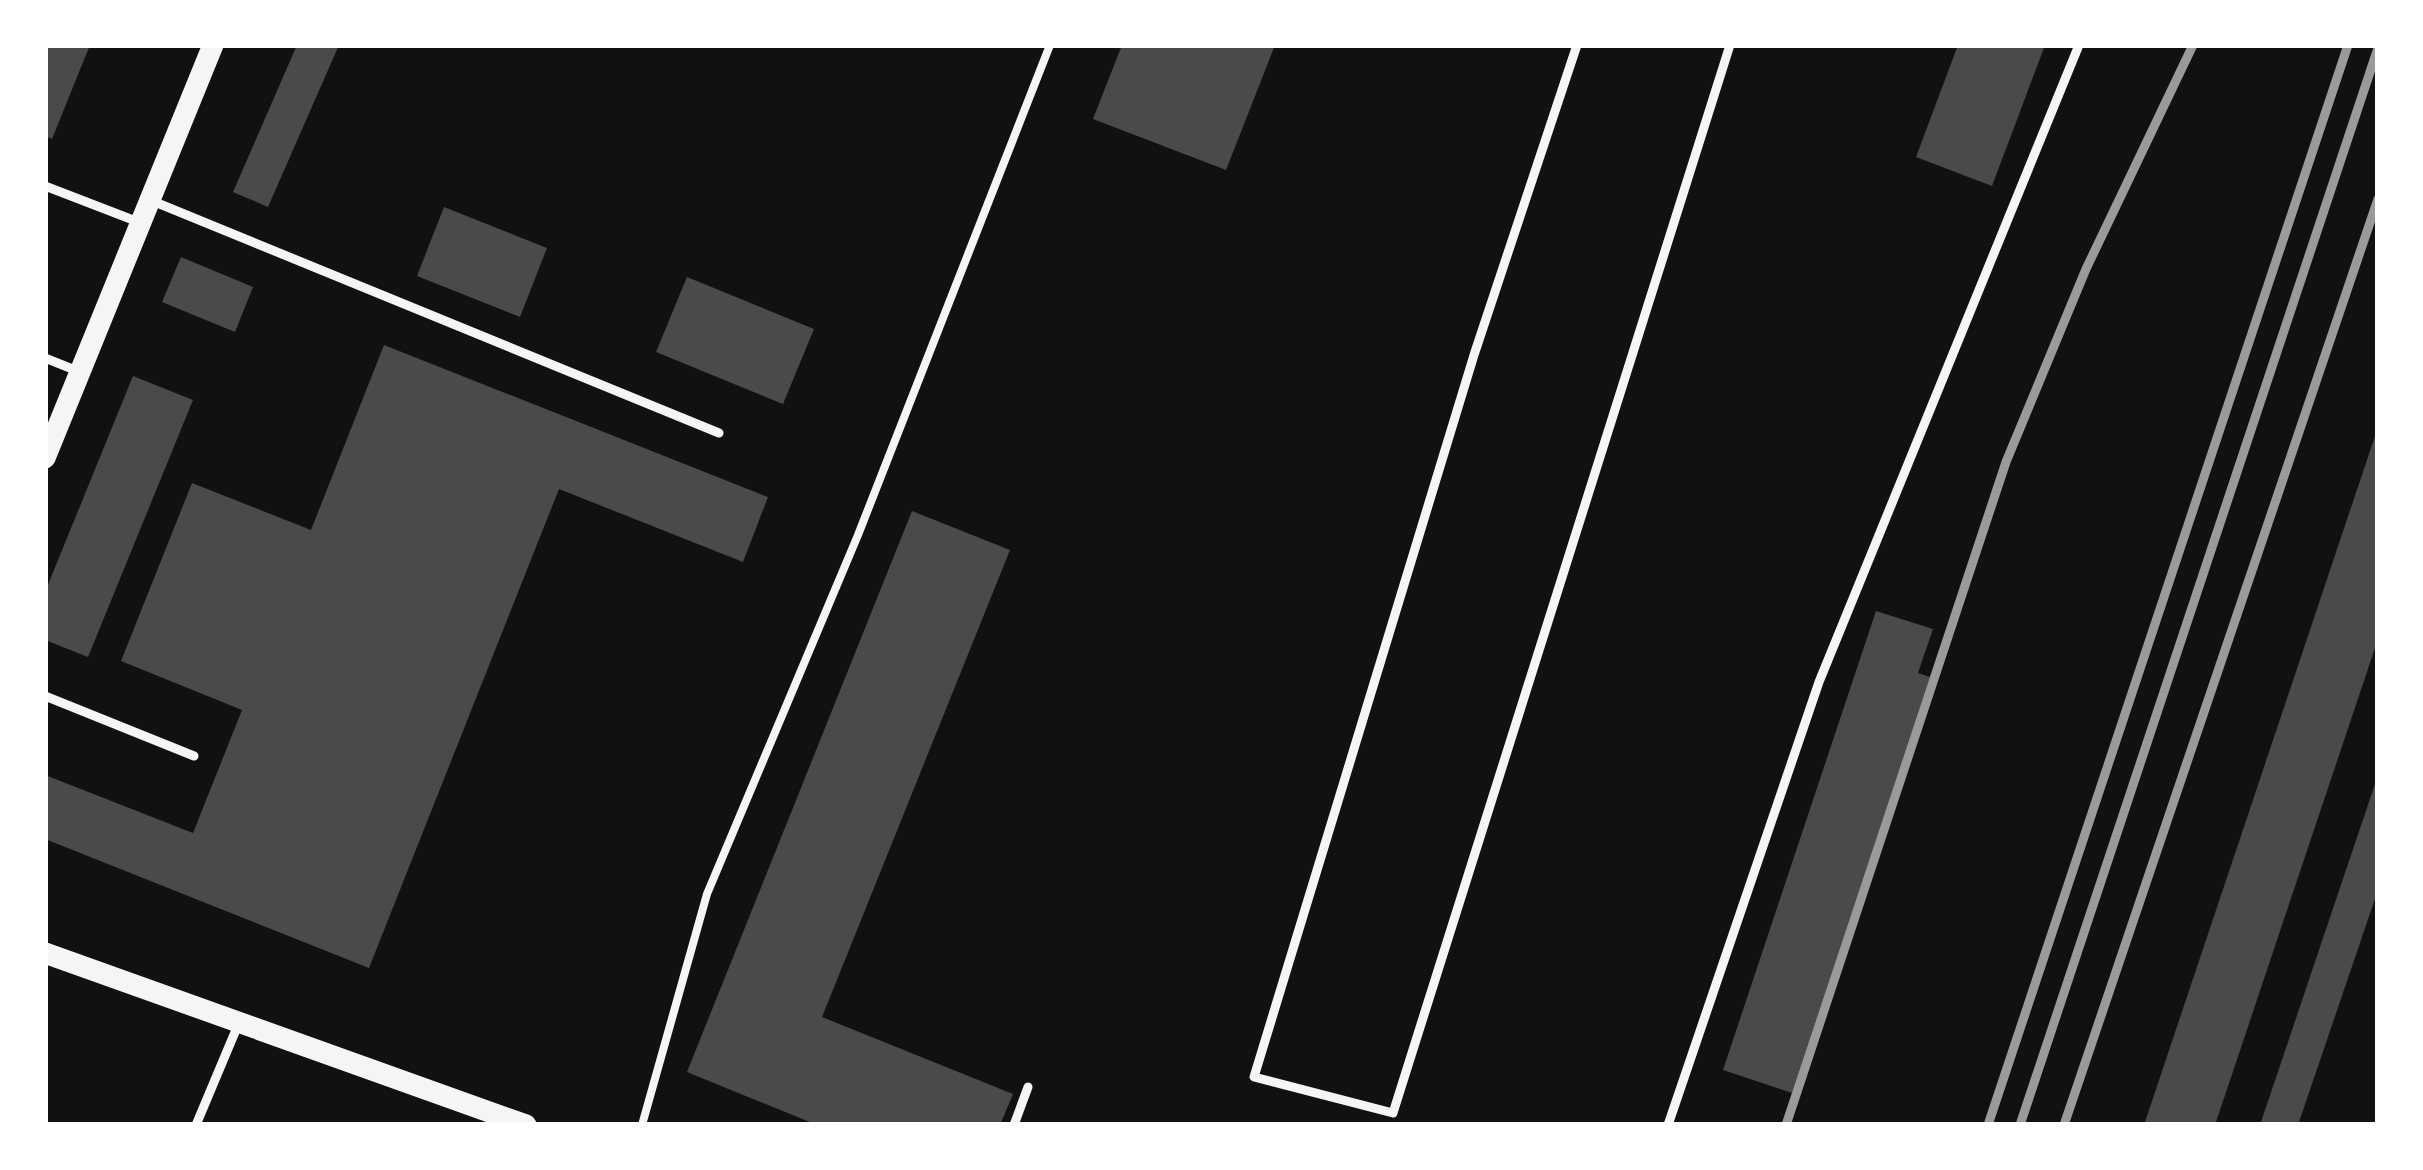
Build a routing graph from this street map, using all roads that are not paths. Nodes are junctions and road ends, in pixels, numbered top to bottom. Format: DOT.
graph roads {
  1 [pos="213,45"];
  2 [pos="1577,45"];
  3 [pos="1730,45"];
  4 [pos="2079,45"];
  5 [pos="45,186"];
  6 [pos="150,200"];
  7 [pos="141,223"];
  8 [pos="45,358"];
  9 [pos="80,372"];
  10 [pos="719,433"];
  11 [pos="45,458"];
  12 [pos="45,696"];
  13 [pos="194,756"];
  14 [pos="45,953"];
  15 [pos="238,1024"];
  16 [pos="1028,1088"];
  17 [pos="196,1125"];
  18 [pos="526,1125"];
  19 [pos="1014,1125"];
  20 [pos="1668,1125"];
  1 -- 6 [label="street"];
  2 -- 3 [label="lane"];
  4 -- 20 [label="lane"];
  5 -- 7 [label="lane"];
  6 -- 7 [label="street"];
  6 -- 10 [label="lane"];
  7 -- 9 [label="street"];
  8 -- 9 [label="lane"];
  9 -- 11 [label="street"];
  12 -- 13 [label="lane"];
  14 -- 15 [label="street"];
  15 -- 17 [label="lane"];
  15 -- 18 [label="street"];
  16 -- 19 [label="lane"];
}
